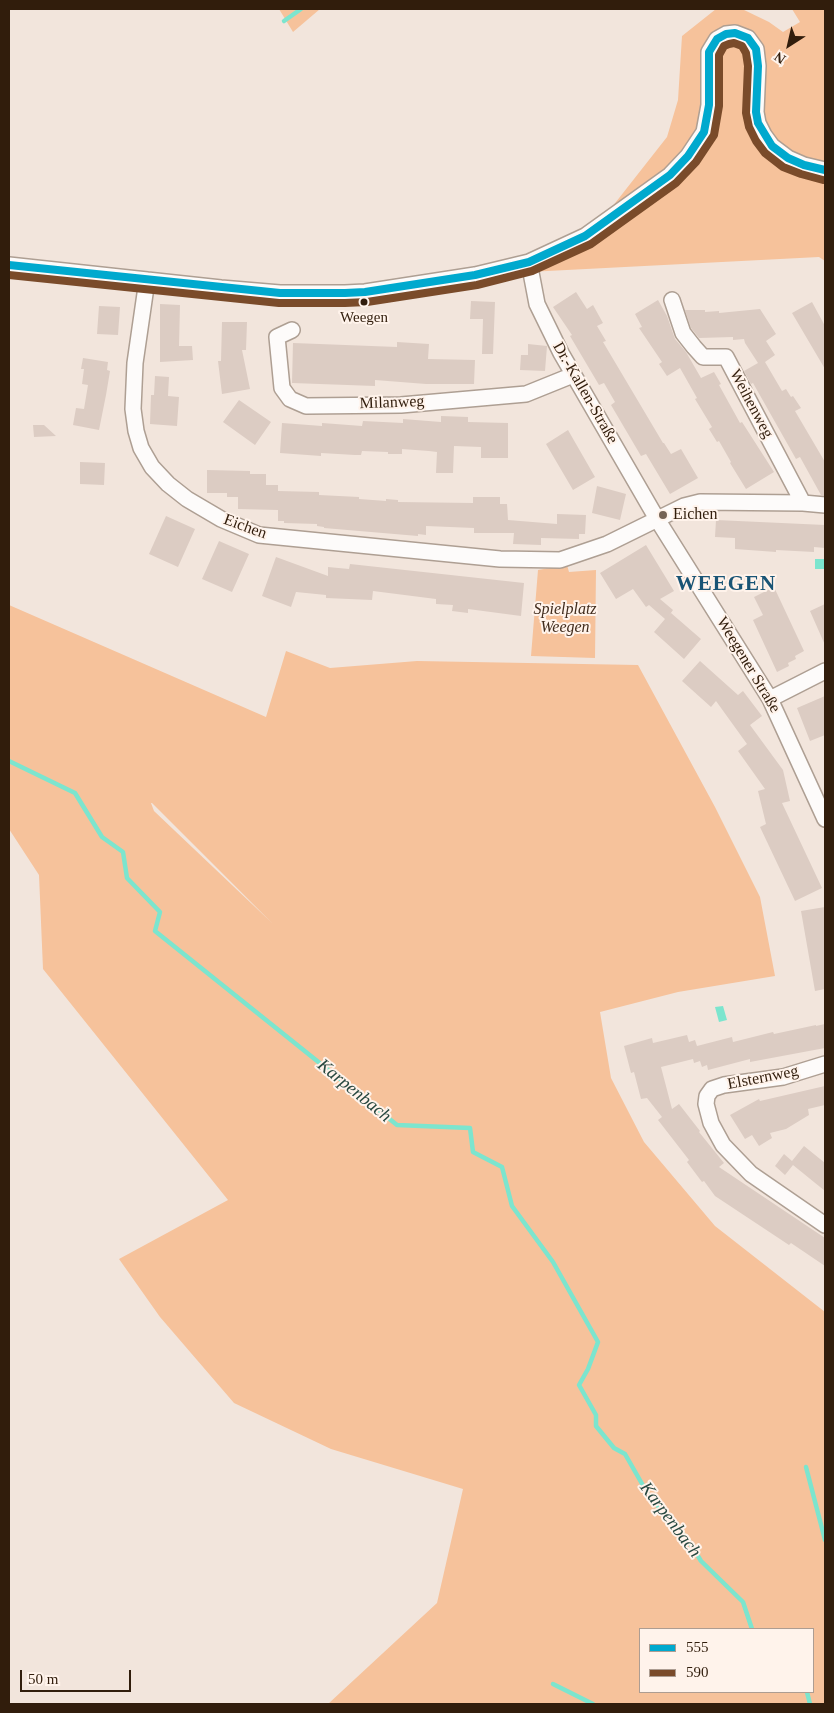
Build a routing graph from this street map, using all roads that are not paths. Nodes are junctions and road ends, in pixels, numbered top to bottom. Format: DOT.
graph roads {
  1 [pos="825,170"];
  2 [pos="529,262"];
  3 [pos="9,265"];
  4 [pos="147,280"];
  5 [pos="672,300"];
  6 [pos="292,330"];
  7 [pos="573,374"];
  8 [pos="803,503"];
  9 [pos="825,506"];
  10 [pos="657,519"];
  11 [pos="825,671"];
  12 [pos="770,699"];
  13 [pos="825,819"];
  14 [pos="825,1064"];
  15 [pos="825,1225"];
  1 -- 2 [label="street"];
  2 -- 4 [label="street"];
  2 -- 7 [label="street, Dr.-Kallen-Straße"];
  3 -- 4 [label="street"];
  4 -- 10 [label="street, Eichen"];
  5 -- 8 [label="street, Weihenweg"];
  6 -- 7 [label="street, Milanweg"];
  7 -- 10 [label="street, Dr.-Kallen-Straße"];
  8 -- 9 [label="street"];
  8 -- 10 [label="street"];
  10 -- 12 [label="street, Weegener Straße"];
  11 -- 12 [label="street"];
  12 -- 13 [label="street, Weegener Straße"];
  14 -- 15 [label="street, Elsternweg"];
}
